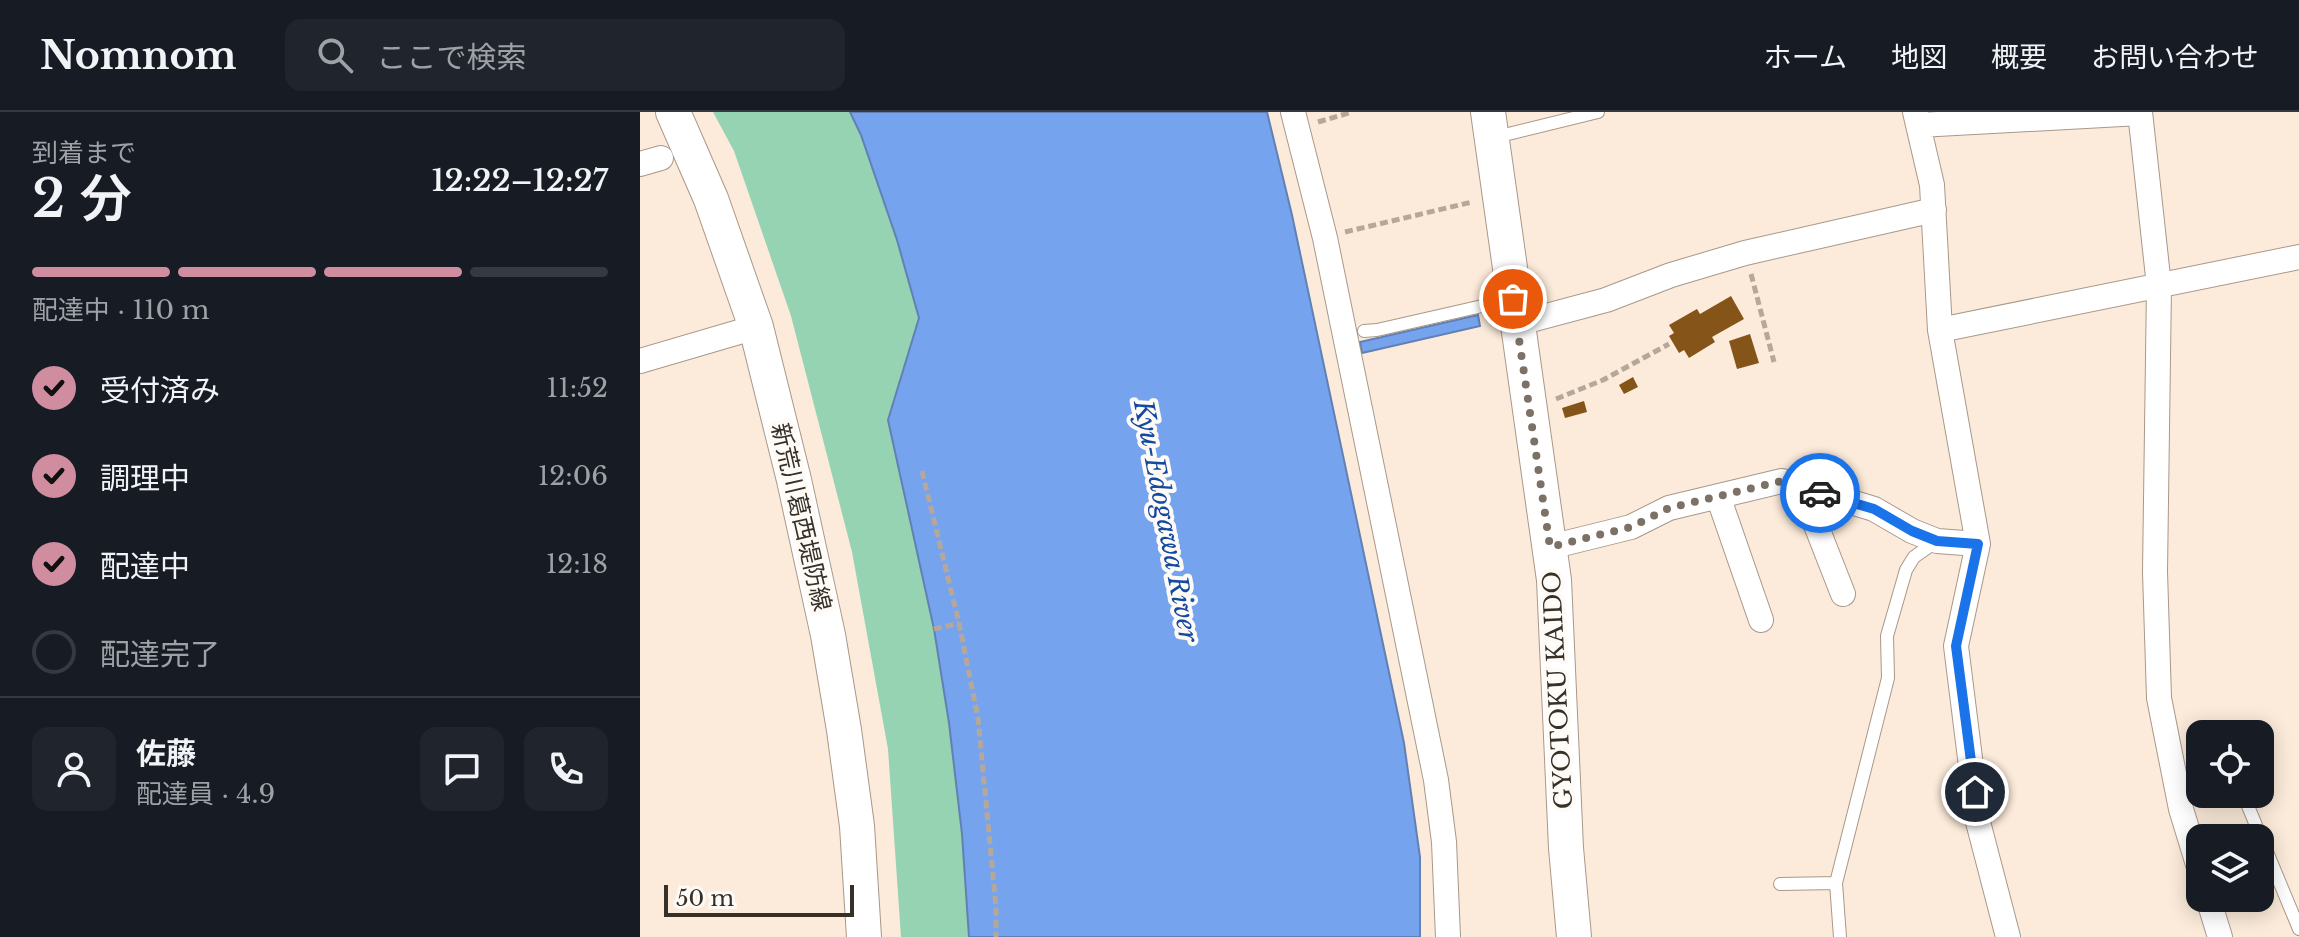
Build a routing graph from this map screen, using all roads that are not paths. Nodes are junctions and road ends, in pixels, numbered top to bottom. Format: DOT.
graph roads {
  1 [pos="673,112"];
  2 [pos="1598,112"];
  3 [pos="2140,113"];
  4 [pos="1917,118"];
  5 [pos="1296,120"];
  6 [pos="1490,125"];
  7 [pos="1934,210"];
  8 [pos="2299,257"];
  9 [pos="2159,286"];
  10 [pos="1514,312"];
  11 [pos="756,327"];
  12 [pos="1940,330"];
  13 [pos="1364,331"];
  14 [pos="640,361"];
  15 [pos="1801,487"];
  16 [pos="1718,496"];
  17 [pos="1937,541"];
  18 [pos="1978,544"];
  19 [pos="1550,547"];
  20 [pos="1843,594"];
  21 [pos="1761,620"];
  22 [pos="2249,808"];
  23 [pos="2186,825"];
  24 [pos="1836,883"];
  25 [pos="1780,884"];
  26 [pos="2212,912"];
  27 [pos="2299,929"];
  28 [pos="864,937"];
  29 [pos="1448,937"];
  30 [pos="1574,937"];
  31 [pos="1840,937"];
  32 [pos="2008,937"];
  33 [pos="2220,937"];
  1 -- 11 [label="main road, 新荒川葛西堤防線"];
  2 -- 6 [label="lane"];
  3 -- 4 [label="street"];
  3 -- 9 [label="street"];
  4 -- 7 [label="street"];
  5 -- 29 [label="street"];
  6 -- 10 [label="main road, GYOTOKU KAIDO"];
  7 -- 10 [label="street"];
  7 -- 12 [label="street"];
  8 -- 9 [label="street"];
  9 -- 12 [label="street"];
  9 -- 23 [label="street"];
  10 -- 13 [label="lane"];
  10 -- 19 [label="main road, GYOTOKU KAIDO"];
  11 -- 14 [label="street"];
  11 -- 28 [label="main road, 新荒川葛西堤防線"];
  12 -- 18 [label="street"];
  15 -- 16 [label="street"];
  15 -- 17 [label="street"];
  15 -- 20 [label="street"];
  16 -- 19 [label="street"];
  16 -- 21 [label="street"];
  17 -- 18 [label="street"];
  17 -- 24 [label="lane"];
  18 -- 32 [label="street"];
  19 -- 30 [label="main road, GYOTOKU KAIDO"];
  22 -- 27 [label="lane"];
  24 -- 25 [label="lane"];
  24 -- 31 [label="lane"];
  26 -- 33 [label="street"];
}
